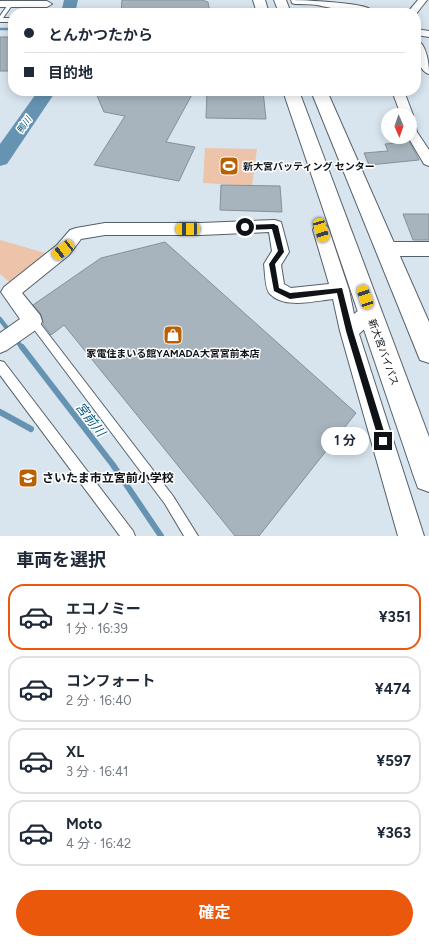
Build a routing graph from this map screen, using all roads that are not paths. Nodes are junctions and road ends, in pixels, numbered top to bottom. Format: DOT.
graph roads {
  1 [pos="423,0"];
  2 [pos="295,1"];
  3 [pos="18,3"];
  4 [pos="0,4"];
  5 [pos="47,4"];
  6 [pos="352,8"];
  7 [pos="416,8"];
  8 [pos="8,12"];
  9 [pos="0,19"];
  10 [pos="421,54"];
  11 [pos="429,71"];
  12 [pos="293,96"];
  13 [pos="320,96"];
  14 [pos="400,96"];
  15 [pos="404,108"];
  16 [pos="417,142"];
  17 [pos="429,161"];
  18 [pos="321,230"];
  19 [pos="386,249"];
  20 [pos="429,249"];
  21 [pos="340,290"];
  22 [pos="370,312"];
  23 [pos="33,321"];
  24 [pos="349,331"];
  25 [pos="0,344"];
  26 [pos="429,351"];
  27 [pos="0,366"];
  28 [pos="429,477"];
  29 [pos="128,536"];
  30 [pos="191,536"];
  31 [pos="411,536"];
  1 -- 7 [label="street"];
  2 -- 6 [label="street"];
  3 -- 4 [label="street"];
  3 -- 5 [label="street"];
  8 -- 9 [label="lane"];
  10 -- 11 [label="street"];
  12 -- 22 [label="highway, 新大宮バイパス"];
  13 -- 19 [label="highway"];
  14 -- 15 [label="street"];
  16 -- 17 [label="street"];
  18 -- 21 [label="street"];
  19 -- 20 [label="street"];
  19 -- 26 [label="highway"];
  21 -- 23 [label="street"];
  21 -- 24 [label="street"];
  22 -- 24 [label="street"];
  22 -- 28 [label="highway, 新大宮バイパス"];
  23 -- 25 [label="street"];
  23 -- 30 [label="lane"];
  24 -- 31 [label="street"];
  27 -- 29 [label="lane"];
}
